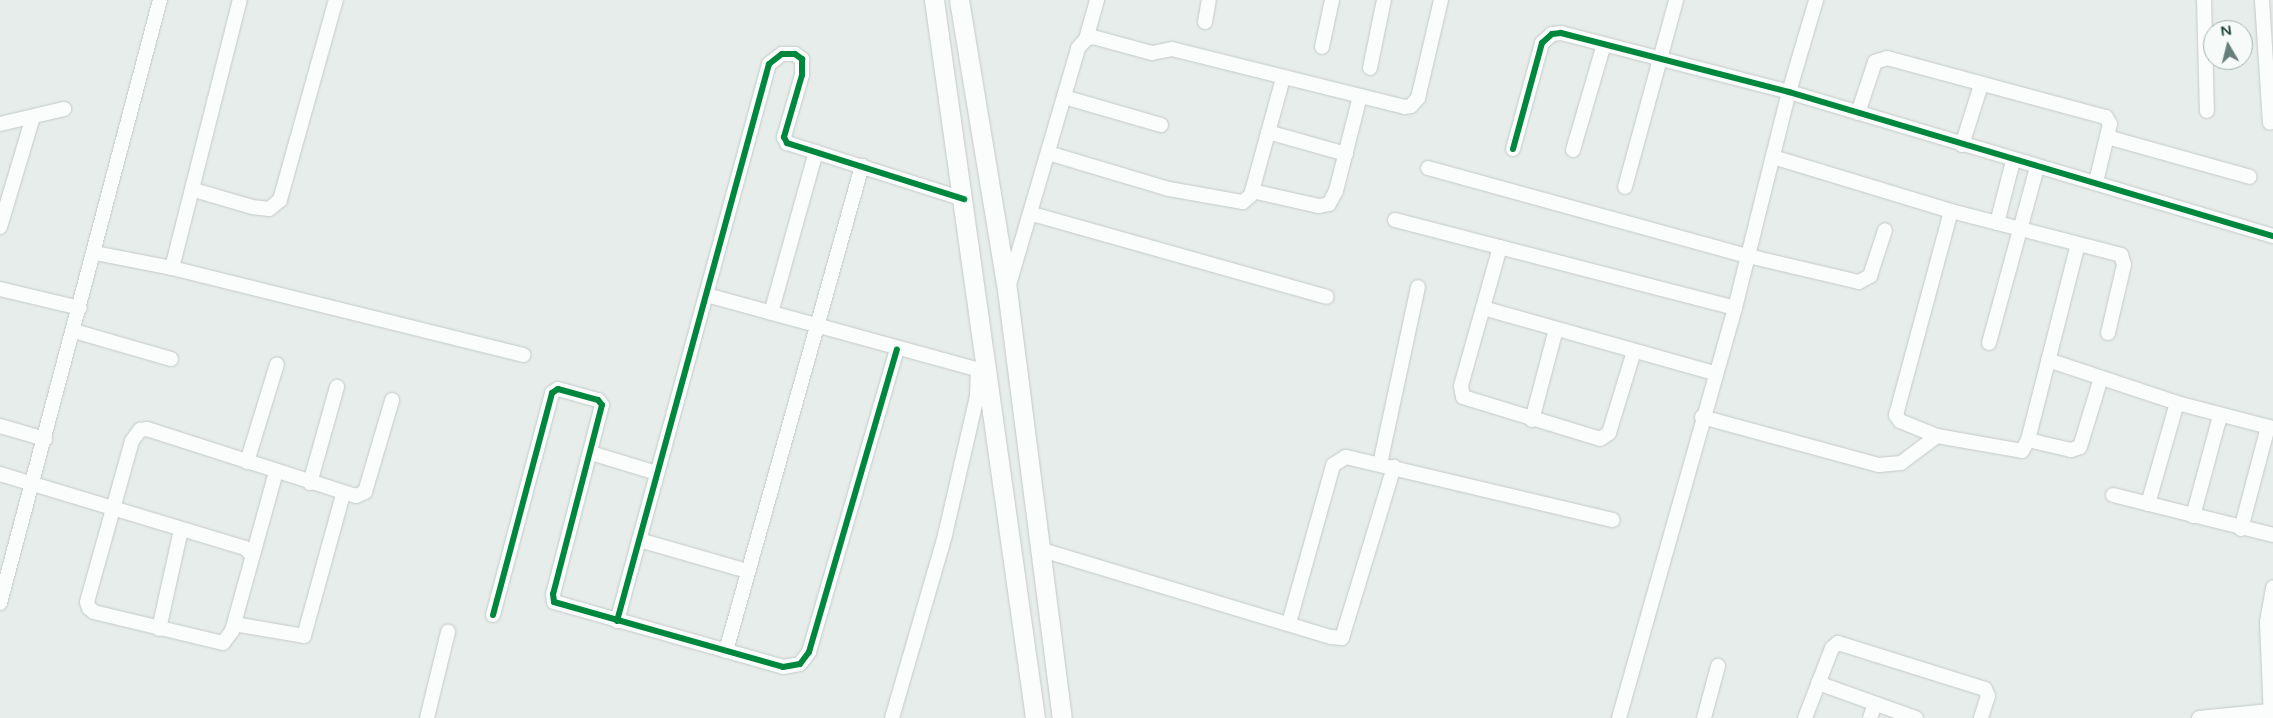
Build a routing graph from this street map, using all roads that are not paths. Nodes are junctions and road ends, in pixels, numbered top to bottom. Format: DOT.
graph roads {
  1 [pos="160,0"];
  2 [pos="240,0"];
  3 [pos="336,0"];
  4 [pos="934,0"];
  5 [pos="959,0"];
  6 [pos="1097,0"];
  7 [pos="1209,0"];
  8 [pos="1332,0"];
  9 [pos="1384,0"];
  10 [pos="1441,0"];
  11 [pos="1676,0"];
  12 [pos="1816,0"];
  13 [pos="2204,0"];
  14 [pos="2262,0"];
  15 [pos="1205,22"];
  16 [pos="1086,39"];
  17 [pos="1604,44"];
  18 [pos="1322,47"];
  19 [pos="1661,58"];
  20 [pos="1370,68"];
  21 [pos="1283,78"];
  22 [pos="1981,85"];
  23 [pos="1789,92"];
  24 [pos="1360,96"];
  25 [pos="1064,97"];
  26 [pos="64,110"];
  27 [pos="2207,111"];
  28 [pos="1858,113"];
  29 [pos="33,117"];
  30 [pos="2270,123"];
  31 [pos="0,124"];
  32 [pos="1161,125"];
  33 [pos="1268,132"];
  34 [pos="2107,137"];
  35 [pos="1962,145"];
  36 [pos="1513,149"];
  37 [pos="1573,150"];
  38 [pos="816,152"];
  39 [pos="1048,153"];
  40 [pos="1346,154"];
  41 [pos="1773,158"];
  42 [pos="2013,161"];
  43 [pos="862,166"];
  44 [pos="1428,168"];
  45 [pos="2038,168"];
  46 [pos="2250,177"];
  47 [pos="2096,182"];
  48 [pos="1625,187"];
  49 [pos="194,190"];
  50 [pos="1252,191"];
  51 [pos="964,199"];
  52 [pos="4,201"];
  53 [pos="1951,211"];
  54 [pos="1032,214"];
  55 [pos="1395,220"];
  56 [pos="1997,223"];
  57 [pos="0,227"];
  58 [pos="2022,229"];
  59 [pos="1885,230"];
  60 [pos="2273,236"];
  61 [pos="2078,244"];
  62 [pos="1500,247"];
  63 [pos="95,253"];
  64 [pos="1748,256"];
  65 [pos="172,268"];
  66 [pos="1418,288"];
  67 [pos="0,289"];
  68 [pos="1007,290"];
  69 [pos="707,295"];
  70 [pos="1326,297"];
  71 [pos="80,308"];
  72 [pos="1483,308"];
  73 [pos="1734,308"];
  74 [pos="771,314"];
  75 [pos="815,326"];
  76 [pos="1556,329"];
  77 [pos="74,331"];
  78 [pos="1012,332"];
  79 [pos="2108,333"];
  80 [pos="984,337"];
  81 [pos="1989,343"];
  82 [pos="897,350"];
  83 [pos="1634,351"];
  84 [pos="524,355"];
  85 [pos="171,359"];
  86 [pos="2048,360"];
  87 [pos="277,364"];
  88 [pos="984,372"];
  89 [pos="1714,373"];
  90 [pos="2101,378"];
  91 [pos="338,387"];
  92 [pos="392,400"];
  93 [pos="2177,403"];
  94 [pos="2220,416"];
  95 [pos="1702,417"];
  96 [pos="1532,420"];
  97 [pos="0,426"];
  98 [pos="2271,428"];
  99 [pos="1936,436"];
  100 [pos="45,439"];
  101 [pos="2028,440"];
  102 [pos="591,453"];
  103 [pos="247,462"];
  104 [pos="1380,464"];
  105 [pos="1394,467"];
  106 [pos="276,472"];
  107 [pos="657,473"];
  108 [pos="0,474"];
  109 [pos="32,483"];
  110 [pos="310,483"];
  111 [pos="343,494"];
  112 [pos="2113,495"];
  113 [pos="2148,504"];
  114 [pos="112,511"];
  115 [pos="2193,516"];
  116 [pos="1613,520"];
  117 [pos="2241,529"];
  118 [pos="181,530"];
  119 [pos="2273,535"];
  120 [pos="639,540"];
  121 [pos="1039,549"];
  122 [pos="251,554"];
  123 [pos="746,571"];
  124 [pos="2273,588"];
  125 [pos="0,603"];
  126 [pos="493,615"];
  127 [pos="617,621"];
  128 [pos="1289,623"];
  129 [pos="2270,623"];
  130 [pos="234,624"];
  131 [pos="159,629"];
  132 [pos="448,632"];
  133 [pos="726,651"];
  134 [pos="2270,657"];
  135 [pos="1718,666"];
  136 [pos="1818,683"];
  137 [pos="1875,704"];
  138 [pos="2270,715"];
  139 [pos="427,718"];
  140 [pos="892,718"];
  141 [pos="1035,718"];
  142 [pos="1062,718"];
  143 [pos="1619,718"];
  144 [pos="1704,718"];
  145 [pos="1805,718"];
  146 [pos="1870,718"];
  147 [pos="1916,718"];
  148 [pos="1980,718"];
  149 [pos="2199,718"];
  1 -- 63 [label="street"];
  2 -- 49 [label="street"];
  3 -- 49 [label="street"];
  4 -- 51 [label="main road"];
  5 -- 68 [label="main road"];
  6 -- 16 [label="street"];
  7 -- 15 [label="street"];
  8 -- 18 [label="street"];
  9 -- 20 [label="street"];
  10 -- 24 [label="street"];
  11 -- 19 [label="street"];
  12 -- 23 [label="street"];
  13 -- 27 [label="street"];
  14 -- 30 [label="street"];
  16 -- 21 [label="street"];
  16 -- 25 [label="street"];
  17 -- 19 [label="street"];
  17 -- 36 [label="street"];
  17 -- 37 [label="street"];
  19 -- 23 [label="street"];
  19 -- 48 [label="street"];
  21 -- 24 [label="street"];
  21 -- 33 [label="street"];
  22 -- 28 [label="street"];
  22 -- 34 [label="street"];
  22 -- 35 [label="street"];
  23 -- 28 [label="street"];
  23 -- 41 [label="street"];
  24 -- 40 [label="street"];
  25 -- 32 [label="street"];
  25 -- 39 [label="street"];
  26 -- 29 [label="street"];
  28 -- 35 [label="street"];
  29 -- 31 [label="street"];
  29 -- 52 [label="street"];
  33 -- 40 [label="street"];
  33 -- 50 [label="street"];
  34 -- 46 [label="street"];
  34 -- 47 [label="street"];
  35 -- 42 [label="street"];
  38 -- 43 [label="street"];
  38 -- 69 [label="street"];
  38 -- 74 [label="street"];
  39 -- 50 [label="street"];
  39 -- 54 [label="street"];
  40 -- 50 [label="street"];
  41 -- 53 [label="street"];
  41 -- 64 [label="street"];
  42 -- 45 [label="street"];
  42 -- 56 [label="street"];
  43 -- 51 [label="street"];
  43 -- 75 [label="street"];
  44 -- 64 [label="street"];
  45 -- 47 [label="street"];
  45 -- 58 [label="street"];
  47 -- 60 [label="street"];
  49 -- 65 [label="street"];
  51 -- 80 [label="main road"];
  52 -- 57 [label="street"];
  53 -- 56 [label="street"];
  53 -- 99 [label="street"];
  54 -- 68 [label="street"];
  54 -- 70 [label="street"];
  55 -- 62 [label="street"];
  56 -- 58 [label="street"];
  58 -- 61 [label="street"];
  58 -- 81 [label="street"];
  59 -- 64 [label="street"];
  61 -- 79 [label="street"];
  61 -- 86 [label="street"];
  62 -- 72 [label="street"];
  62 -- 73 [label="street"];
  63 -- 65 [label="street"];
  63 -- 71 [label="street"];
  64 -- 73 [label="street"];
  65 -- 84 [label="street"];
  66 -- 104 [label="street"];
  67 -- 71 [label="street"];
  68 -- 78 [label="main road"];
  69 -- 74 [label="street"];
  69 -- 107 [label="street"];
  71 -- 77 [label="street"];
  72 -- 76 [label="street"];
  72 -- 96 [label="street"];
  73 -- 89 [label="street"];
  74 -- 75 [label="street"];
  75 -- 82 [label="street"];
  75 -- 123 [label="street"];
  76 -- 83 [label="street"];
  76 -- 96 [label="street"];
  77 -- 85 [label="street"];
  77 -- 100 [label="street"];
  78 -- 80 [label="main road"];
  78 -- 121 [label="main road"];
  80 -- 88 [label="main road"];
  82 -- 88 [label="street"];
  82 -- 133 [label="street"];
  83 -- 89 [label="street"];
  83 -- 96 [label="street"];
  86 -- 90 [label="street"];
  86 -- 101 [label="street"];
  87 -- 103 [label="street"];
  88 -- 140 [label="street"];
  88 -- 141 [label="main road"];
  89 -- 95 [label="street"];
  90 -- 93 [label="street"];
  90 -- 101 [label="street"];
  91 -- 110 [label="street"];
  92 -- 111 [label="street"];
  93 -- 94 [label="street"];
  93 -- 113 [label="street"];
  94 -- 98 [label="street"];
  94 -- 115 [label="street"];
  95 -- 99 [label="street"];
  95 -- 143 [label="street"];
  97 -- 100 [label="street"];
  98 -- 117 [label="street"];
  99 -- 101 [label="street"];
  100 -- 109 [label="street"];
  102 -- 107 [label="street"];
  102 -- 126 [label="street"];
  102 -- 127 [label="street"];
  103 -- 106 [label="street"];
  103 -- 114 [label="street"];
  104 -- 105 [label="street"];
  104 -- 128 [label="street"];
  105 -- 116 [label="street"];
  105 -- 128 [label="street"];
  106 -- 110 [label="street"];
  106 -- 122 [label="street"];
  107 -- 120 [label="street"];
  108 -- 109 [label="street"];
  109 -- 114 [label="street"];
  109 -- 125 [label="street"];
  110 -- 111 [label="street"];
  111 -- 130 [label="street"];
  112 -- 113 [label="street"];
  113 -- 115 [label="street"];
  114 -- 118 [label="street"];
  114 -- 131 [label="street"];
  115 -- 117 [label="street"];
  117 -- 119 [label="street"];
  118 -- 122 [label="street"];
  118 -- 131 [label="street"];
  120 -- 123 [label="street"];
  120 -- 127 [label="street"];
  121 -- 128 [label="street"];
  121 -- 142 [label="main road"];
  122 -- 130 [label="street"];
  123 -- 133 [label="street"];
  124 -- 129 [label="street"];
  127 -- 133 [label="street"];
  129 -- 134 [label="street"];
  130 -- 131 [label="street"];
  132 -- 139 [label="street"];
  134 -- 138 [label="street"];
  135 -- 144 [label="street"];
  136 -- 137 [label="street"];
  136 -- 145 [label="street"];
  136 -- 148 [label="street"];
  137 -- 146 [label="street"];
  137 -- 147 [label="street"];
  138 -- 149 [label="street"];
}
